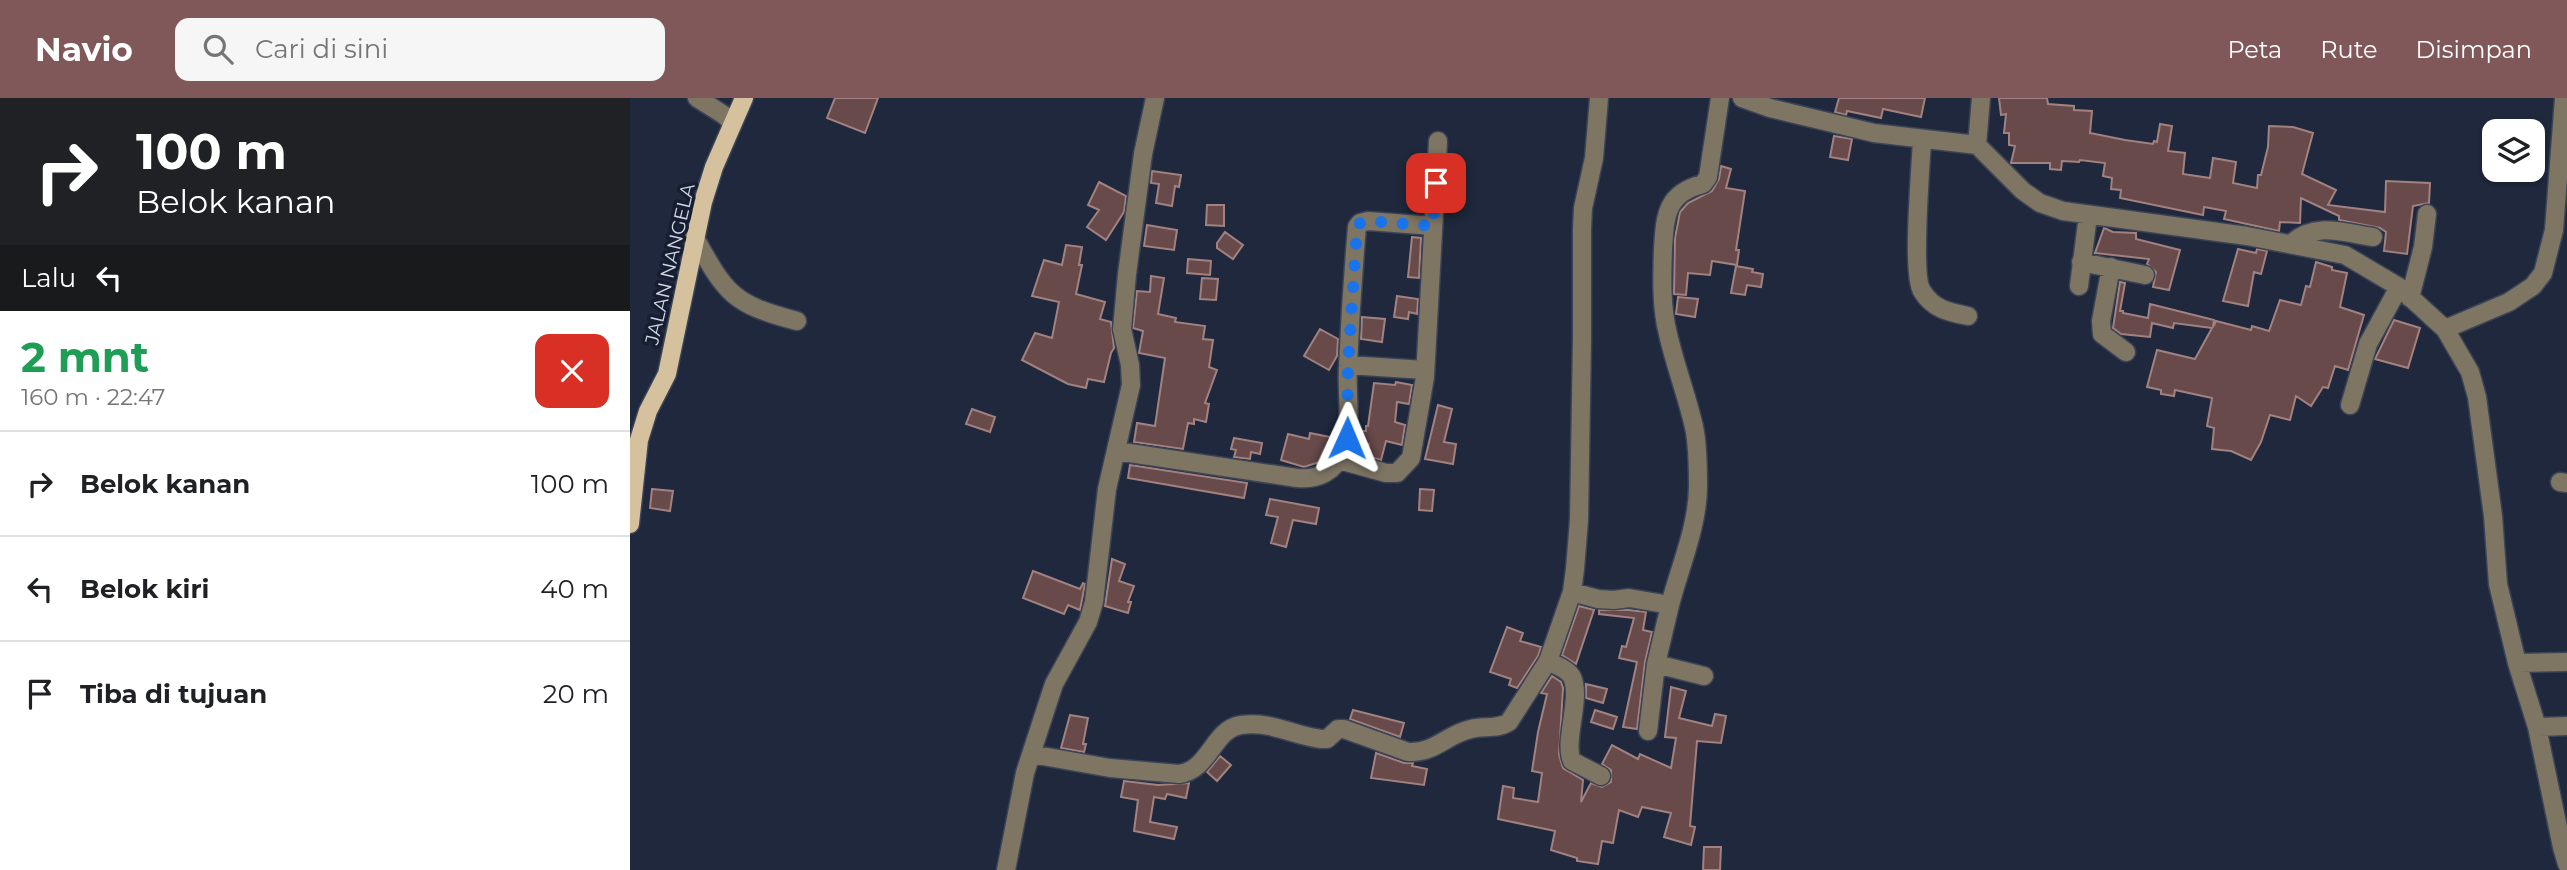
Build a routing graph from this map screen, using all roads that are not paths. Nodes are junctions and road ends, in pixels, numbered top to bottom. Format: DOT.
graph roads {
  1 [pos="697,98"];
  2 [pos="744,98"];
  3 [pos="1155,98"];
  4 [pos="1598,98"];
  5 [pos="1720,98"];
  6 [pos="1742,98"];
  7 [pos="1981,98"];
  8 [pos="2564,98"];
  9 [pos="733,123"];
  10 [pos="1922,139"];
  11 [pos="1438,141"];
  12 [pos="1978,145"];
  13 [pos="2427,214"];
  14 [pos="2088,215"];
  15 [pos="1433,226"];
  16 [pos="694,236"];
  17 [pos="2373,237"];
  18 [pos="2291,244"];
  19 [pos="2081,262"];
  20 [pos="2111,267"];
  21 [pos="2146,275"];
  22 [pos="2079,286"];
  23 [pos="2405,293"];
  24 [pos="1968,316"];
  25 [pos="797,321"];
  26 [pos="2445,329"];
  27 [pos="2126,352"];
  28 [pos="1348,365"];
  29 [pos="1425,370"];
  30 [pos="2350,405"];
  31 [pos="1116,451"];
  32 [pos="1339,460"];
  33 [pos="630,524"];
  34 [pos="1572,593"];
  35 [pos="1670,605"];
  36 [pos="1548,661"];
  37 [pos="2567,662"];
  38 [pos="2517,663"];
  39 [pos="1656,664"];
  40 [pos="1704,676"];
  41 [pos="2567,726"];
  42 [pos="2537,727"];
  43 [pos="1648,731"];
  44 [pos="1031,754"];
  45 [pos="1601,776"];
  46 [pos="2567,864"];
  47 [pos="1006,870"];
  1 -- 9 [label="street"];
  2 -- 9 [label="main road, JALAN NANGELA"];
  3 -- 31 [label="street"];
  4 -- 34 [label="street"];
  5 -- 35 [label="street"];
  6 -- 10 [label="street"];
  7 -- 12 [label="street"];
  8 -- 26 [label="street"];
  9 -- 16 [label="main road, JALAN NANGELA"];
  10 -- 12 [label="street"];
  10 -- 24 [label="street"];
  11 -- 15 [label="street"];
  12 -- 14 [label="street"];
  13 -- 23 [label="street"];
  14 -- 18 [label="street"];
  14 -- 19 [label="street"];
  15 -- 28 [label="street"];
  15 -- 29 [label="street"];
  16 -- 25 [label="street"];
  16 -- 33 [label="main road, JALAN NANGELA"];
  17 -- 18 [label="street"];
  18 -- 23 [label="street"];
  19 -- 20 [label="street"];
  19 -- 22 [label="street"];
  20 -- 21 [label="street"];
  20 -- 27 [label="street"];
  23 -- 26 [label="street"];
  23 -- 30 [label="street"];
  26 -- 38 [label="street"];
  28 -- 29 [label="street"];
  28 -- 32 [label="street"];
  29 -- 32 [label="street"];
  31 -- 32 [label="street"];
  31 -- 44 [label="street"];
  34 -- 35 [label="street"];
  34 -- 36 [label="street"];
  35 -- 39 [label="street"];
  36 -- 44 [label="street"];
  36 -- 45 [label="street"];
  37 -- 38 [label="street"];
  38 -- 42 [label="street"];
  39 -- 40 [label="street"];
  39 -- 43 [label="street"];
  41 -- 42 [label="street"];
  42 -- 46 [label="street"];
  44 -- 47 [label="street"];
}
